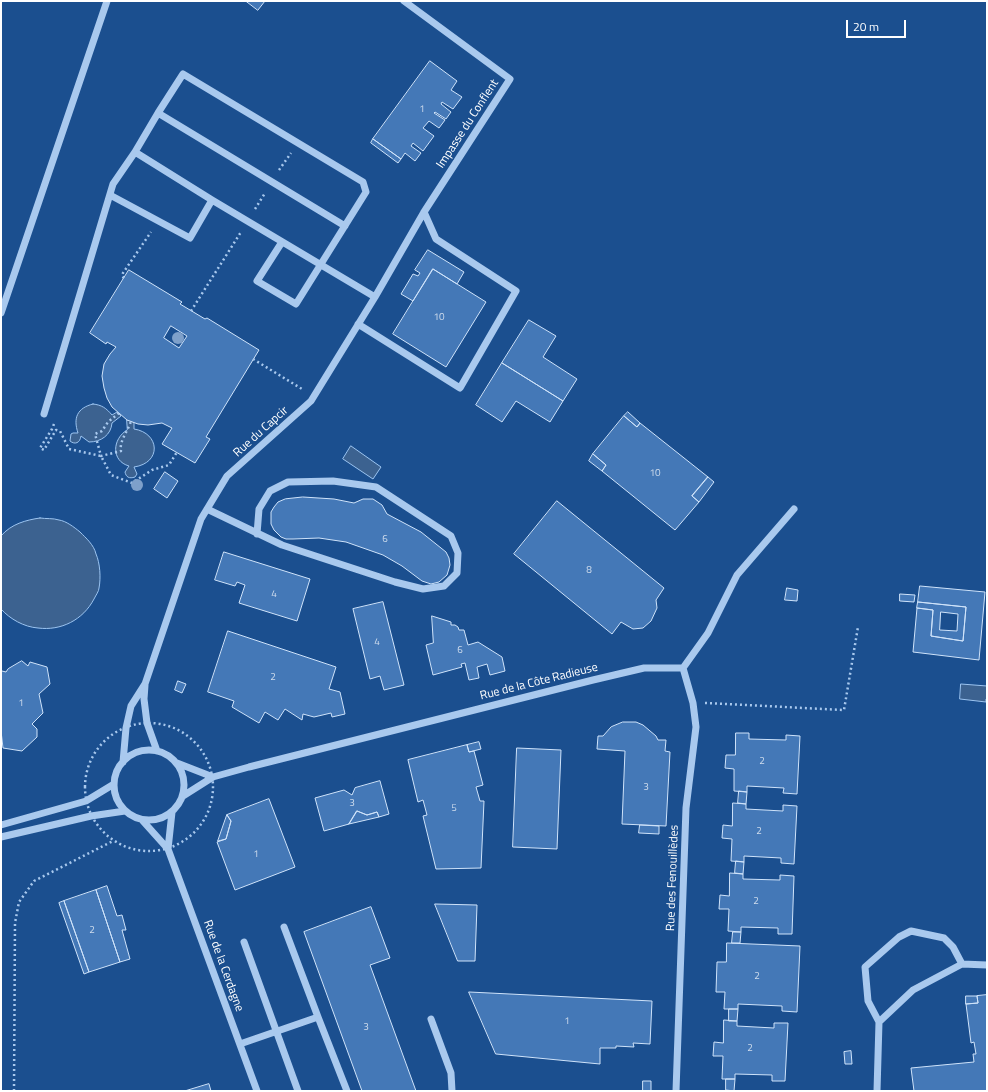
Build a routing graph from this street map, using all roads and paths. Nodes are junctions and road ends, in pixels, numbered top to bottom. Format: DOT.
graph roads {
  1 [pos="107,1"];
  2 [pos="404,1"];
  3 [pos="158,113"];
  4 [pos="135,152"];
  5 [pos="110,195"];
  6 [pos="212,200"];
  7 [pos="424,212"];
  8 [pos="158,221"];
  9 [pos="345,226"];
  10 [pos="282,242"];
  11 [pos="321,265"];
  12 [pos="124,278"];
  13 [pos="375,297"];
  14 [pos="1,313"];
  15 [pos="358,324"];
  16 [pos="253,359"];
  17 [pos="302,389"];
  18 [pos="119,413"];
  19 [pos="44,414"];
  20 [pos="131,421"];
  21 [pos="52,429"];
  22 [pos="177,452"];
  23 [pos="101,456"];
  24 [pos="207,509"];
  25 [pos="794,509"];
  26 [pos="257,534"];
  27 [pos="858,627"];
  28 [pos="683,668"];
  29 [pos="145,684"];
  30 [pos="693,703"];
  31 [pos="147,723"];
  32 [pos="126,728"];
  33 [pos="156,751"];
  34 [pos="123,762"];
  35 [pos="176,763"];
  36 [pos="213,777"];
  37 [pos="114,784"];
  38 [pos="183,796"];
  39 [pos="86,801"];
  40 [pos="125,811"];
  41 [pos="172,812"];
  42 [pos="91,816"];
  43 [pos="142,820"];
  44 [pos="1,825"];
  45 [pos="1,837"];
  46 [pos="113,841"];
  47 [pos="168,849"];
  48 [pos="284,927"];
  49 [pos="244,942"];
  50 [pos="962,964"];
  51 [pos="987,964"];
  52 [pos="318,1017"];
  53 [pos="430,1019"];
  54 [pos="880,1022"];
  55 [pos="277,1032"];
  56 [pos="240,1044"];
  57 [pos="14,1091"];
  58 [pos="257,1091"];
  59 [pos="298,1091"];
  60 [pos="347,1091"];
  61 [pos="452,1091"];
  62 [pos="676,1091"];
  63 [pos="877,1091"];
  1 -- 14 [label="street"];
  2 -- 7 [label="street, Impasse du Conflent"];
  3 -- 4 [label="street"];
  3 -- 9 [label="street"];
  3 -- 9 [label="street"];
  4 -- 5 [label="street"];
  4 -- 6 [label="street"];
  5 -- 8 [label="street"];
  5 -- 19 [label="street"];
  6 -- 8 [label="street"];
  6 -- 10 [label="street"];
  7 -- 13 [label="street, Rue du Capcir"];
  7 -- 15 [label="street"];
  8 -- 12 [label="path"];
  9 -- 11 [label="street"];
  10 -- 11 [label="street"];
  10 -- 11 [label="street"];
  11 -- 13 [label="street"];
  13 -- 15 [label="street, Rue du Capcir"];
  15 -- 24 [label="street, Rue du Capcir"];
  16 -- 17 [label="path"];
  18 -- 23 [label="path"];
  20 -- 23 [label="path"];
  21 -- 23 [label="path"];
  22 -- 23 [label="path"];
  24 -- 26 [label="street"];
  24 -- 29 [label="street, Rue du Capcir"];
  25 -- 28 [label="street"];
  26 -- 26 [label="street"];
  27 -- 30 [label="path"];
  28 -- 30 [label="street, Rue des Fenouillèdes"];
  28 -- 36 [label="street, Rue de la Côte Radieuse"];
  29 -- 31 [label="street, Rue du Capcir"];
  29 -- 32 [label="street, Rue du Capcir"];
  30 -- 62 [label="street, Rue des Fenouillèdes"];
  31 -- 32 [label="path"];
  31 -- 33 [label="street, Rue du Capcir"];
  31 -- 36 [label="path"];
  32 -- 34 [label="street, Rue du Capcir"];
  32 -- 39 [label="path"];
  33 -- 34 [label="street"];
  33 -- 35 [label="street"];
  34 -- 37 [label="street"];
  35 -- 36 [label="street"];
  35 -- 38 [label="street"];
  36 -- 38 [label="street"];
  36 -- 47 [label="path"];
  37 -- 39 [label="street"];
  37 -- 40 [label="street"];
  38 -- 41 [label="street"];
  39 -- 42 [label="path"];
  39 -- 44 [label="street"];
  40 -- 42 [label="street"];
  40 -- 43 [label="street"];
  41 -- 43 [label="street"];
  41 -- 47 [label="street, Rue de la Cerdagne"];
  42 -- 45 [label="street"];
  42 -- 46 [label="path"];
  43 -- 47 [label="street, Rue de la Cerdagne"];
  46 -- 47 [label="path"];
  46 -- 57 [label="path"];
  47 -- 56 [label="street, Rue de la Cerdagne"];
  48 -- 52 [label="street"];
  49 -- 55 [label="street"];
  50 -- 51 [label="street"];
  50 -- 54 [label="street"];
  50 -- 54 [label="street"];
  52 -- 55 [label="street"];
  52 -- 60 [label="street"];
  53 -- 61 [label="street"];
  54 -- 63 [label="street"];
  55 -- 56 [label="street"];
  55 -- 59 [label="street"];
  56 -- 58 [label="street, Rue de la Cerdagne"];
}
